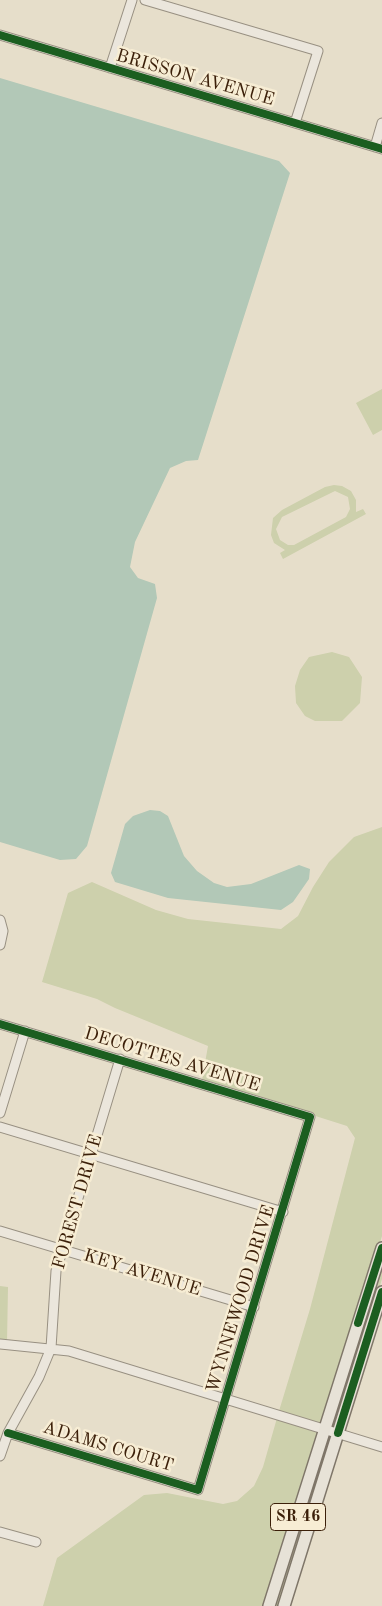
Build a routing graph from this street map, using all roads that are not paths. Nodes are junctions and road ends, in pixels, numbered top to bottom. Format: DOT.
graph roads {
  1 [pos="132,0"];
  2 [pos="146,0"];
  3 [pos="0,36"];
  4 [pos="110,68"];
  5 [pos="295,123"];
  6 [pos="382,123"];
  7 [pos="378,148"];
  8 [pos="0,920"];
  9 [pos="0,945"];
  10 [pos="0,1024"];
  11 [pos="25,1031"];
  12 [pos="120,1059"];
  13 [pos="0,1113"];
  14 [pos="310,1117"];
  15 [pos="0,1127"];
  16 [pos="91,1153"];
  17 [pos="283,1212"];
  18 [pos="0,1231"];
  19 [pos="382,1248"];
  20 [pos="62,1249"];
  21 [pos="382,1292"];
  22 [pos="254,1307"];
  23 [pos="0,1344"];
  24 [pos="51,1348"];
  25 [pos="226,1399"];
  26 [pos="325,1429"];
  27 [pos="8,1433"];
  28 [pos="338,1433"];
  29 [pos="382,1447"];
  30 [pos="0,1456"];
  31 [pos="198,1490"];
  32 [pos="0,1532"];
  33 [pos="36,1542"];
  34 [pos="270,1606"];
  35 [pos="284,1606"];
  1 -- 4 [label="street"];
  2 -- 5 [label="street"];
  3 -- 4 [label="street, BRISSON AVENUE"];
  4 -- 5 [label="street, BRISSON AVENUE"];
  5 -- 7 [label="street, BRISSON AVENUE"];
  6 -- 7 [label="street"];
  8 -- 9 [label="street"];
  10 -- 11 [label="street, DECOTTES AVENUE"];
  11 -- 12 [label="street, DECOTTES AVENUE"];
  11 -- 13 [label="street"];
  12 -- 14 [label="street, DECOTTES AVENUE"];
  12 -- 16 [label="street, FOREST DRIVE"];
  14 -- 17 [label="street, WYNNEWOOD DRIVE"];
  15 -- 16 [label="street"];
  16 -- 17 [label="street"];
  16 -- 20 [label="street, FOREST DRIVE"];
  17 -- 22 [label="street, WYNNEWOOD DRIVE"];
  18 -- 20 [label="street, KEY AVENUE"];
  19 -- 26 [label="main road, SR 46"];
  20 -- 22 [label="street, KEY AVENUE"];
  20 -- 24 [label="street, FOREST DRIVE"];
  21 -- 28 [label="main road, SR 46"];
  22 -- 25 [label="street, WYNNEWOOD DRIVE"];
  23 -- 24 [label="street"];
  24 -- 25 [label="street"];
  24 -- 27 [label="street, FOREST DRIVE"];
  25 -- 26 [label="street"];
  25 -- 31 [label="street, WYNNEWOOD DRIVE"];
  26 -- 28 [label="street"];
  26 -- 34 [label="main road, SR 46"];
  27 -- 30 [label="street, FOREST DRIVE"];
  27 -- 31 [label="street, ADAMS COURT"];
  28 -- 29 [label="street"];
  28 -- 35 [label="main road, SR 46"];
  32 -- 33 [label="street"];
}
